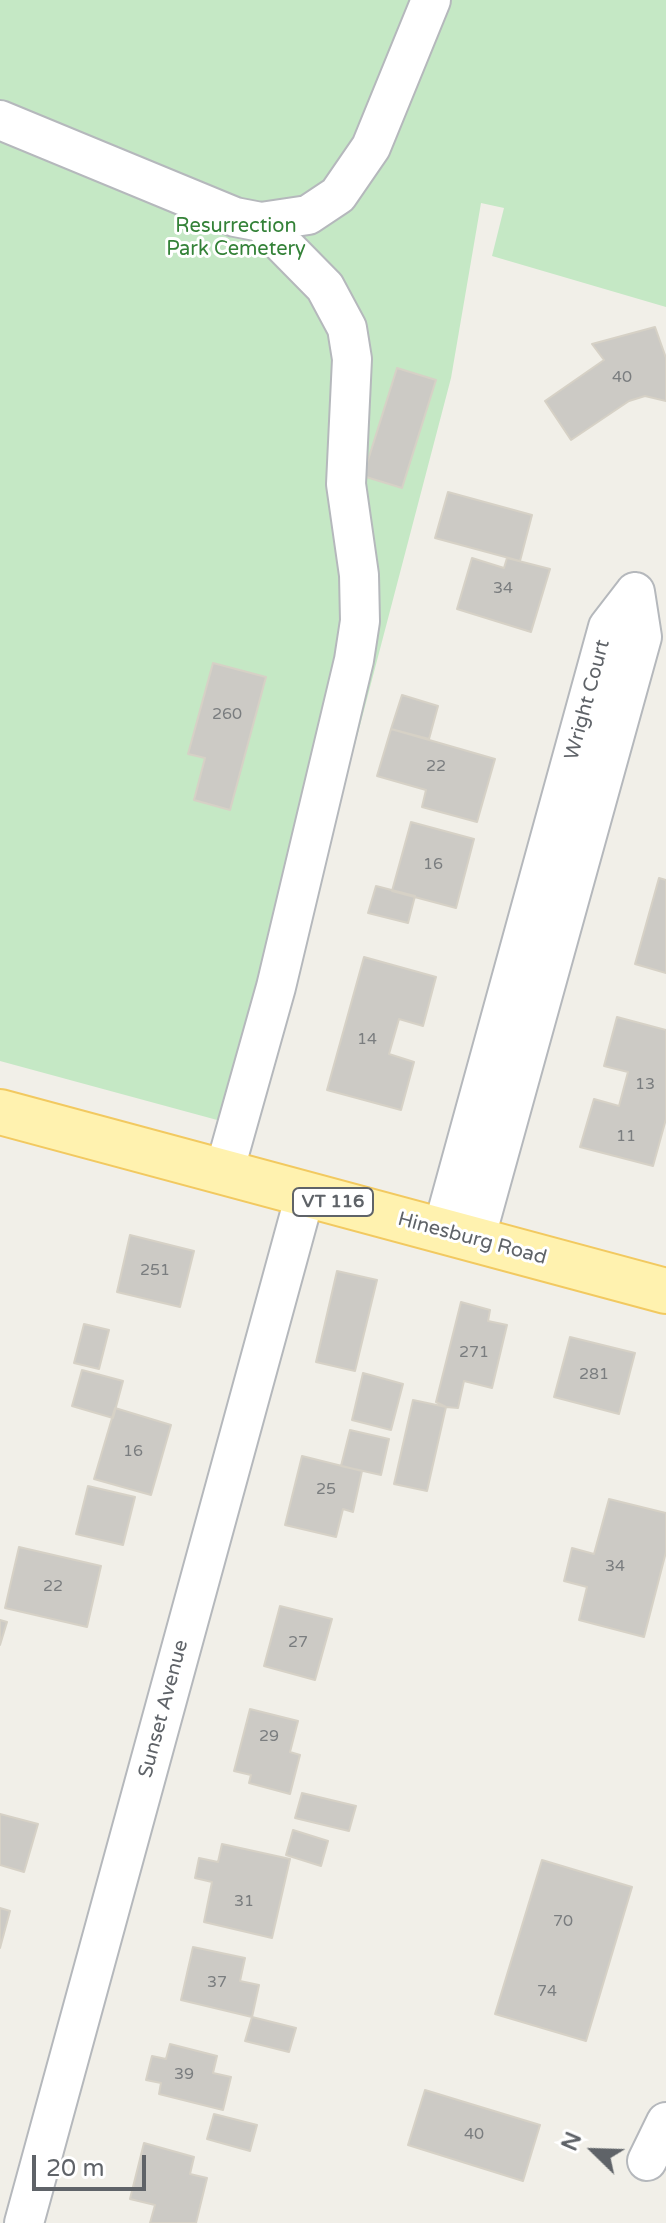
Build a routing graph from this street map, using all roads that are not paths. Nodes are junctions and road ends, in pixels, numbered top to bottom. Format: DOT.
graph roads {
  1 [pos="431,0"];
  2 [pos="0,120"];
  3 [pos="261,222"];
  4 [pos="651,596"];
  5 [pos="0,1112"];
  6 [pos="224,1172"];
  7 [pos="305,1195"];
  8 [pos="458,1235"];
  9 [pos="666,1291"];
  10 [pos="666,2122"];
  11 [pos="647,2161"];
  12 [pos="24,2223"];
  1 -- 3 [label="street"];
  2 -- 3 [label="street"];
  3 -- 6 [label="street"];
  4 -- 8 [label="street, Wright Court"];
  5 -- 6 [label="main road, Hinesburg Road / VT 116"];
  6 -- 7 [label="main road, Hinesburg Road / VT 116"];
  7 -- 8 [label="main road, Hinesburg Road / VT 116"];
  7 -- 12 [label="street, Sunset Avenue"];
  8 -- 9 [label="main road, Hinesburg Road / VT 116"];
  10 -- 11 [label="street"];
}
